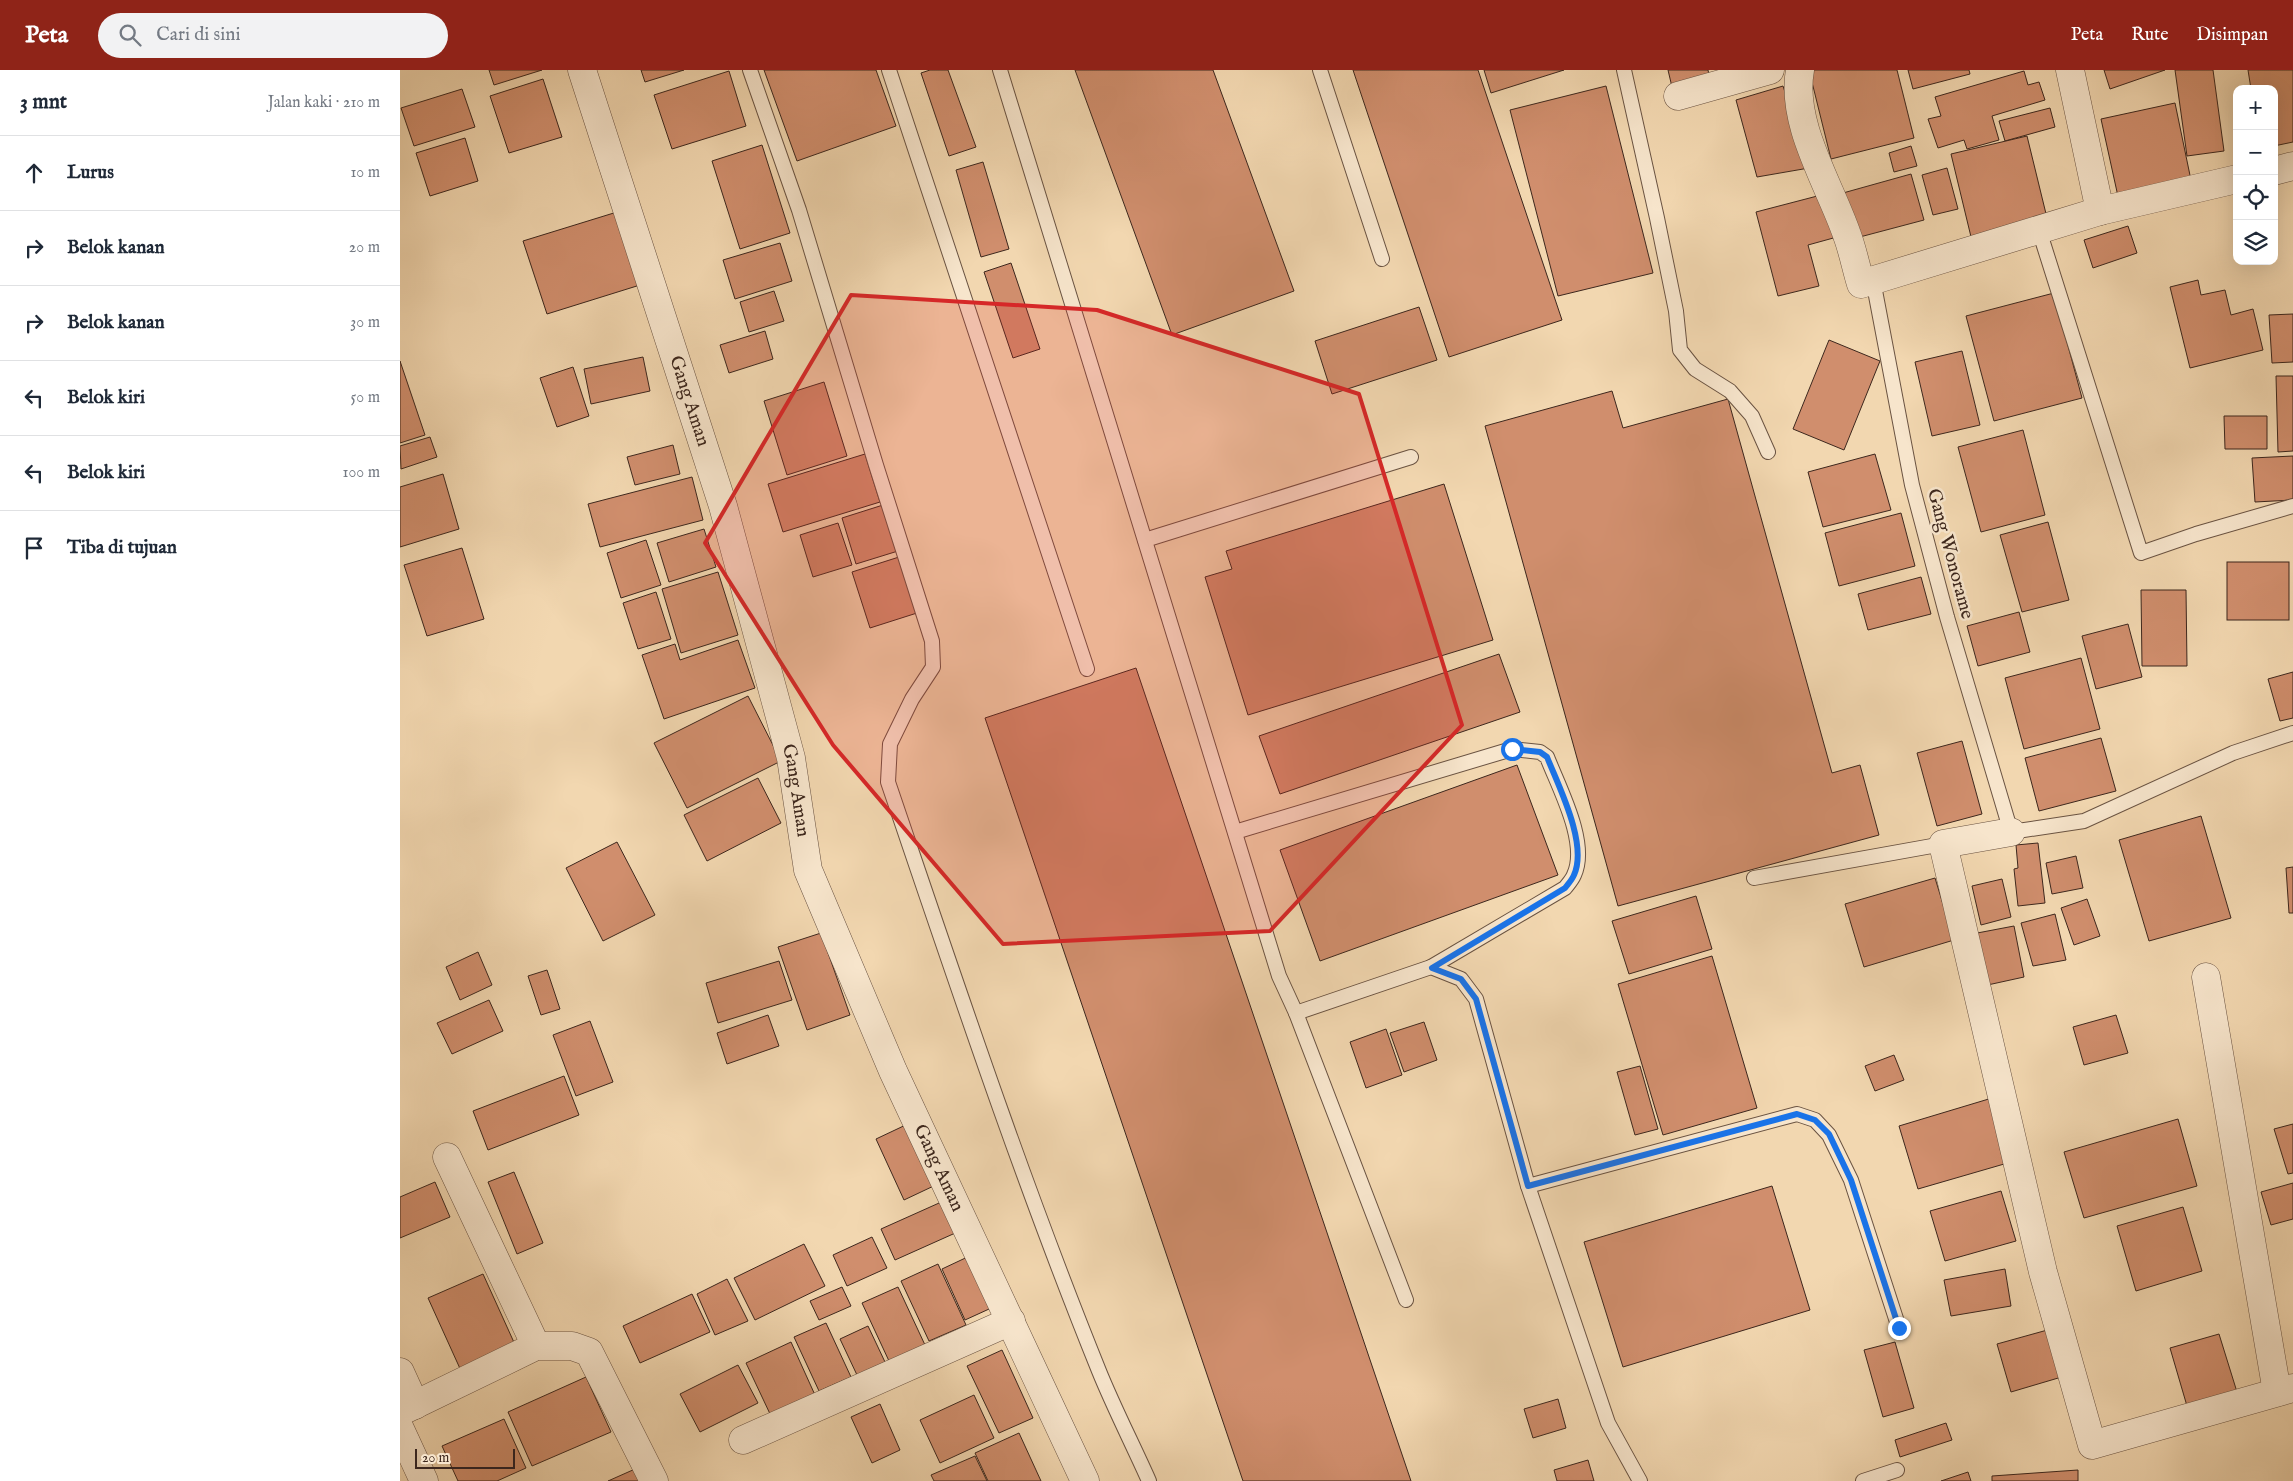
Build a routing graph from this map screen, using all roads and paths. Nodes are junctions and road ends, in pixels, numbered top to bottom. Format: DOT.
graph roads {
  1 [pos="582,70"];
  2 [pos="750,70"];
  3 [pos="889,70"];
  4 [pos="1000,70"];
  5 [pos="1320,70"];
  6 [pos="1624,70"];
  7 [pos="1770,70"];
  8 [pos="1800,70"];
  9 [pos="2070,70"];
  10 [pos="1678,96"];
  11 [pos="2293,166"];
  12 [pos="2278,170"];
  13 [pos="2233,180"];
  14 [pos="2100,210"];
  15 [pos="2039,230"];
  16 [pos="1382,259"];
  17 [pos="1873,280"];
  18 [pos="1768,452"];
  19 [pos="1412,456"];
  20 [pos="2293,506"];
  21 [pos="1145,540"];
  22 [pos="1087,669"];
  23 [pos="2293,733"];
  24 [pos="1235,832"];
  25 [pos="2011,832"];
  26 [pos="1943,844"];
  27 [pos="1754,878"];
  28 [pos="1432,968"];
  29 [pos="2206,977"];
  30 [pos="1296,1013"];
  31 [pos="447,1157"];
  32 [pos="1528,1186"];
  33 [pos="1406,1300"];
  34 [pos="1011,1321"];
  35 [pos="1899,1328"];
  36 [pos="536,1346"];
  37 [pos="400,1372"];
  38 [pos="2285,1390"];
  39 [pos="408,1409"];
  40 [pos="400,1430"];
  41 [pos="742,1440"];
  42 [pos="1897,1470"];
  43 [pos="424,1481"];
  44 [pos="654,1481"];
  45 [pos="1086,1481"];
  46 [pos="1149,1481"];
  47 [pos="1640,1481"];
  48 [pos="1863,1481"];
  1 -- 34 [label="street, Gang Aman"];
  2 -- 46 [label="lane"];
  3 -- 22 [label="lane"];
  4 -- 21 [label="lane"];
  5 -- 16 [label="lane"];
  6 -- 18 [label="lane"];
  7 -- 10 [label="street"];
  8 -- 17 [label="street"];
  9 -- 14 [label="street"];
  11 -- 12 [label="street"];
  13 -- 14 [label="street"];
  14 -- 15 [label="street"];
  15 -- 17 [label="street"];
  15 -- 20 [label="lane"];
  17 -- 25 [label="lane, Gang Wonorame"];
  19 -- 21 [label="lane"];
  21 -- 24 [label="lane"];
  23 -- 25 [label="lane"];
  24 -- 28 [label="lane"];
  24 -- 30 [label="lane"];
  25 -- 26 [label="street"];
  26 -- 27 [label="lane"];
  26 -- 38 [label="street"];
  28 -- 30 [label="lane"];
  28 -- 32 [label="lane"];
  29 -- 38 [label="street"];
  30 -- 33 [label="lane"];
  31 -- 36 [label="street"];
  32 -- 35 [label="lane"];
  32 -- 47 [label="lane"];
  34 -- 41 [label="street"];
  34 -- 45 [label="street, Gang Aman"];
  36 -- 39 [label="street"];
  36 -- 44 [label="street"];
  37 -- 39 [label="street"];
  40 -- 43 [label="street"];
  42 -- 48 [label="lane"];
}
